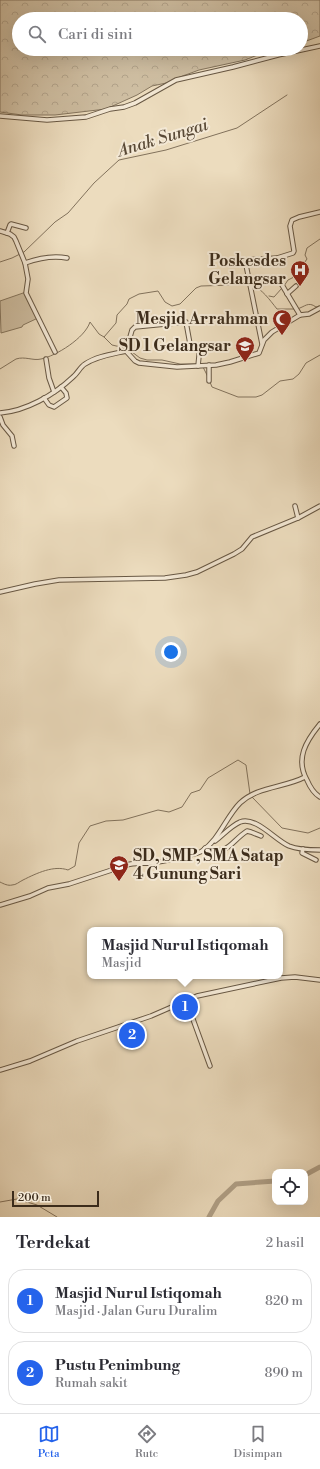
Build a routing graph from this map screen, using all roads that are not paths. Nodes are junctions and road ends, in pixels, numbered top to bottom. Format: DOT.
graph roads {
  1 [pos="320,46"];
  2 [pos="308,49"];
  3 [pos="274,56"];
  4 [pos="0,116"];
  5 [pos="320,212"];
  6 [pos="26,228"];
  7 [pos="0,231"];
  8 [pos="7,233"];
  9 [pos="67,258"];
  10 [pos="25,263"];
  11 [pos="282,285"];
  12 [pos="296,286"];
  13 [pos="287,294"];
  14 [pos="320,308"];
  15 [pos="299,313"];
  16 [pos="166,319"];
  17 [pos="153,325"];
  18 [pos="262,344"];
  19 [pos="127,348"];
  20 [pos="55,352"];
  21 [pos="46,360"];
  22 [pos="199,364"];
  23 [pos="207,365"];
  24 [pos="209,381"];
  25 [pos="61,387"];
  26 [pos="54,392"];
  27 [pos="44,398"];
  28 [pos="0,413"];
  29 [pos="0,417"];
  30 [pos="14,446"];
  31 [pos="295,506"];
  32 [pos="320,506"];
  33 [pos="298,518"];
  34 [pos="0,592"];
  35 [pos="320,724"];
  36 [pos="305,777"];
  37 [pos="320,797"];
  38 [pos="261,836"];
  39 [pos="210,843"];
  40 [pos="205,848"];
  41 [pos="303,849"];
  42 [pos="320,850"];
  43 [pos="316,860"];
  44 [pos="0,905"];
  45 [pos="283,978"];
  46 [pos="276,979"];
  47 [pos="320,980"];
  48 [pos="186,1000"];
  49 [pos="210,1066"];
  50 [pos="0,1070"];
  1 -- 2 [label="street"];
  3 -- 4 [label="street"];
  5 -- 18 [label="street"];
  6 -- 8 [label="street"];
  7 -- 8 [label="street"];
  8 -- 10 [label="street"];
  9 -- 10 [label="street"];
  10 -- 20 [label="street"];
  11 -- 13 [label="street"];
  12 -- 13 [label="street"];
  13 -- 15 [label="street"];
  14 -- 15 [label="street"];
  15 -- 18 [label="street"];
  16 -- 17 [label="street"];
  17 -- 19 [label="street"];
  17 -- 22 [label="street"];
  18 -- 23 [label="street"];
  19 -- 22 [label="street"];
  19 -- 25 [label="street"];
  21 -- 26 [label="street"];
  22 -- 23 [label="street"];
  23 -- 24 [label="street"];
  25 -- 26 [label="street"];
  25 -- 27 [label="street"];
  26 -- 27 [label="street"];
  27 -- 28 [label="street"];
  29 -- 30 [label="street"];
  31 -- 33 [label="street"];
  32 -- 33 [label="street"];
  33 -- 34 [label="street"];
  35 -- 36 [label="street"];
  36 -- 37 [label="street"];
  36 -- 39 [label="street"];
  38 -- 40 [label="street"];
  39 -- 40 [label="street"];
  39 -- 41 [label="street"];
  40 -- 44 [label="street"];
  41 -- 42 [label="street"];
  41 -- 43 [label="street"];
  45 -- 47 [label="street"];
  46 -- 48 [label="street"];
  48 -- 49 [label="street"];
  48 -- 50 [label="street"];
}
